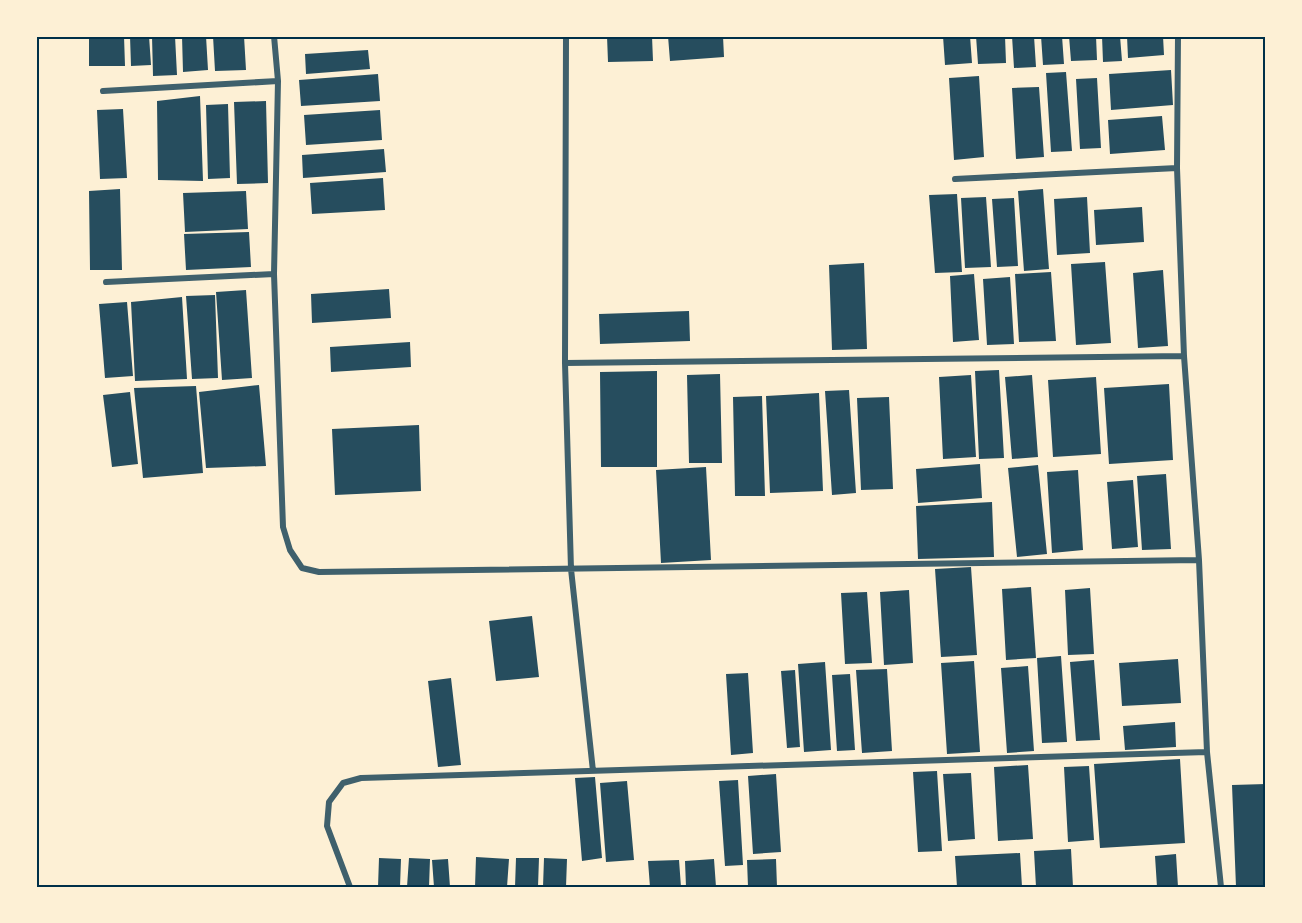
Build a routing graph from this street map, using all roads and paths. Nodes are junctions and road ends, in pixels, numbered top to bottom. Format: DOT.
graph roads {
  1 [pos="274,36"];
  2 [pos="566,36"];
  3 [pos="1178,36"];
  4 [pos="278,81"];
  5 [pos="103,91"];
  6 [pos="1177,168"];
  7 [pos="955,179"];
  8 [pos="274,274"];
  9 [pos="106,282"];
  10 [pos="1184,356"];
  11 [pos="565,363"];
  12 [pos="1199,560"];
  13 [pos="571,569"];
  14 [pos="1207,752"];
  15 [pos="593,771"];
  16 [pos="350,887"];
  17 [pos="1221,887"];
  1 -- 4 [label="street"];
  2 -- 11 [label="street"];
  3 -- 6 [label="street"];
  4 -- 5 [label="street"];
  4 -- 8 [label="street"];
  6 -- 7 [label="street"];
  6 -- 10 [label="street"];
  8 -- 9 [label="street"];
  8 -- 13 [label="street"];
  10 -- 11 [label="street"];
  10 -- 12 [label="street"];
  11 -- 13 [label="street"];
  12 -- 13 [label="street"];
  12 -- 14 [label="street"];
  13 -- 15 [label="street"];
  14 -- 15 [label="street"];
  14 -- 17 [label="street"];
  15 -- 16 [label="street"];
}
